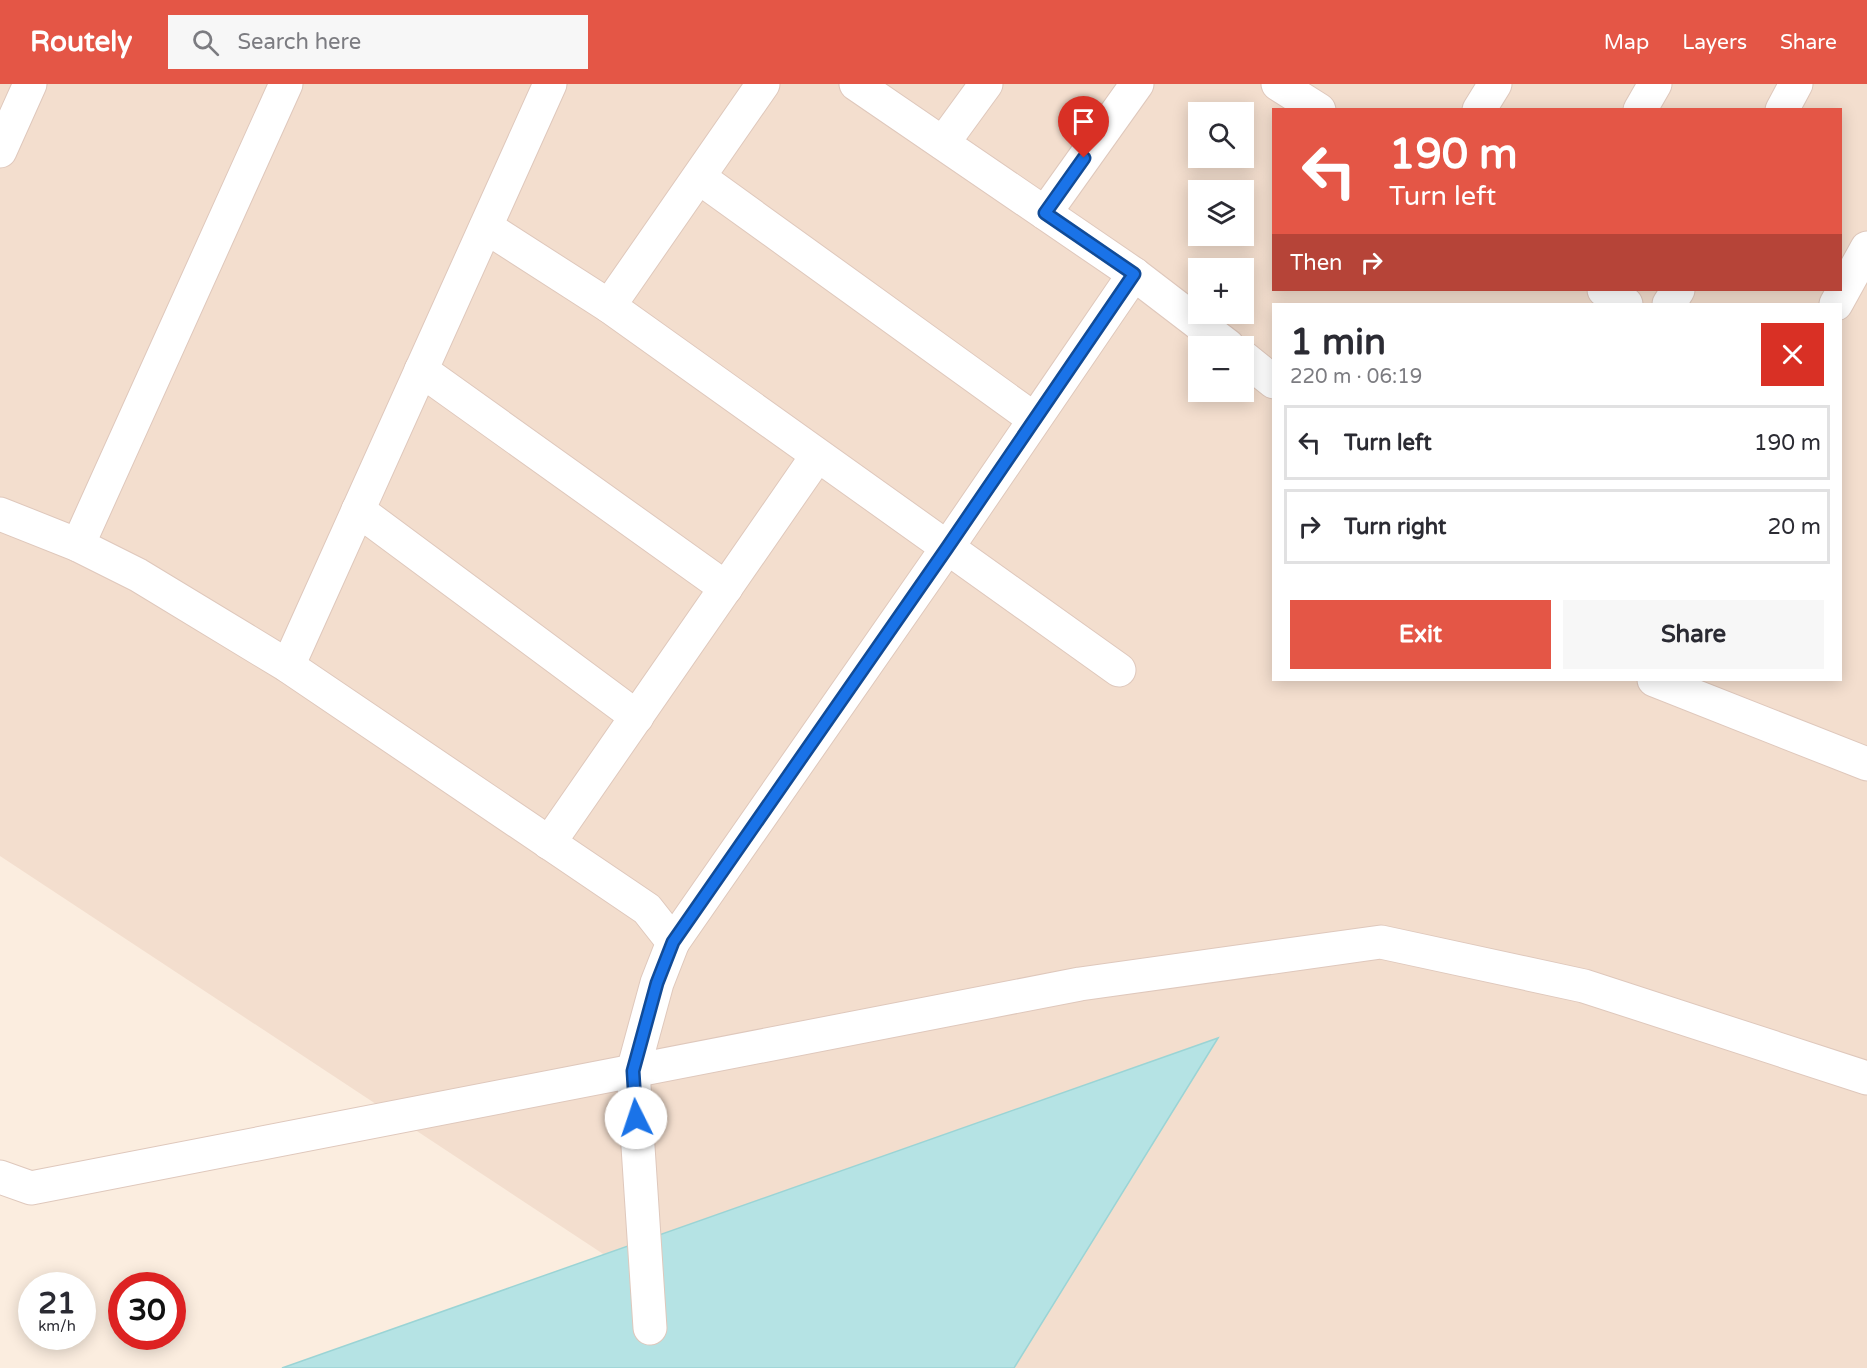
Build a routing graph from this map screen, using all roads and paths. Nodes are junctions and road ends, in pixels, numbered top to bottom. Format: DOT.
graph roads {
  1 [pos="30,84"];
  2 [pos="286,84"];
  3 [pos="550,84"];
  4 [pos="764,84"];
  5 [pos="856,84"];
  6 [pos="987,84"];
  7 [pos="1137,84"];
  8 [pos="1278,84"];
  9 [pos="1495,84"];
  10 [pos="1655,84"];
  11 [pos="1796,84"];
  12 [pos="1319,100"];
  13 [pos="1480,108"];
  14 [pos="1641,108"];
  15 [pos="1783,108"];
  16 [pos="943,143"];
  17 [pos="0,151"];
  18 [pos="700,178"];
  19 [pos="1045,213"];
  20 [pos="486,227"];
  21 [pos="1867,248"];
  22 [pos="1134,274"];
  23 [pos="1606,291"];
  24 [pos="1624,303"];
  25 [pos="1837,303"];
  26 [pos="609,306"];
  27 [pos="1215,336"];
  28 [pos="1254,366"];
  29 [pos="421,370"];
  30 [pos="1272,380"];
  31 [pos="1034,419"];
  32 [pos="817,456"];
  33 [pos="358,510"];
  34 [pos="0,514"];
  35 [pos="78,545"];
  36 [pos="947,548"];
  37 [pos="726,588"];
  38 [pos="288,666"];
  39 [pos="1119,670"];
  40 [pos="1659,681"];
  41 [pos="637,717"];
  42 [pos="1865,759"];
  43 [pos="549,843"];
  44 [pos="673,942"];
  45 [pos="633,1071"];
  46 [pos="1867,1078"];
  47 [pos="0,1177"];
  48 [pos="650,1328"];
  1 -- 17 [label="street"];
  2 -- 35 [label="street"];
  3 -- 20 [label="street"];
  4 -- 18 [label="street"];
  5 -- 16 [label="street"];
  6 -- 16 [label="street"];
  7 -- 19 [label="street"];
  8 -- 12 [label="street"];
  9 -- 13 [label="street"];
  10 -- 14 [label="street"];
  11 -- 15 [label="street"];
  16 -- 19 [label="street"];
  18 -- 26 [label="street"];
  18 -- 31 [label="street"];
  19 -- 22 [label="street"];
  20 -- 26 [label="street"];
  20 -- 29 [label="street"];
  21 -- 25 [label="street"];
  22 -- 27 [label="street"];
  22 -- 31 [label="street"];
  23 -- 24 [label="street"];
  26 -- 32 [label="street"];
  28 -- 30 [label="street"];
  29 -- 33 [label="street"];
  29 -- 37 [label="street"];
  31 -- 36 [label="street"];
  32 -- 36 [label="street"];
  32 -- 37 [label="street"];
  33 -- 38 [label="street"];
  33 -- 41 [label="street"];
  34 -- 35 [label="street"];
  35 -- 38 [label="street"];
  36 -- 39 [label="street"];
  36 -- 44 [label="street"];
  37 -- 41 [label="street"];
  38 -- 43 [label="street"];
  40 -- 42 [label="street"];
  41 -- 43 [label="street"];
  43 -- 44 [label="street"];
  44 -- 45 [label="street"];
  45 -- 46 [label="street"];
  45 -- 47 [label="street"];
  45 -- 48 [label="street"];
}
